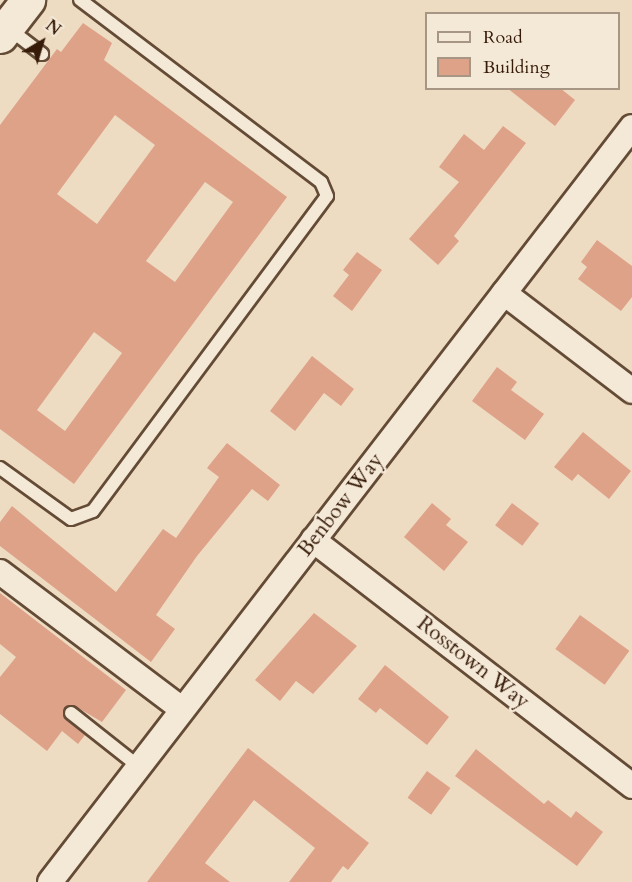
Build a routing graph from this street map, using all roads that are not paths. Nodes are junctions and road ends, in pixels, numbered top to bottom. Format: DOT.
graph roads {
  1 [pos="28,0"];
  2 [pos="80,0"];
  3 [pos="3,32"];
  4 [pos="42,54"];
  5 [pos="632,127"];
  6 [pos="504,293"];
  7 [pos="632,391"];
  8 [pos="0,468"];
  9 [pos="314,540"];
  10 [pos="0,572"];
  11 [pos="182,709"];
  12 [pos="71,713"];
  13 [pos="138,765"];
  14 [pos="632,786"];
  15 [pos="50,882"];
  1 -- 3 [label="main road"];
  2 -- 8 [label="lane"];
  3 -- 4 [label="lane"];
  5 -- 6 [label="street, Benbow Way"];
  6 -- 7 [label="street"];
  6 -- 9 [label="street, Benbow Way"];
  9 -- 11 [label="street, Benbow Way"];
  9 -- 14 [label="street, Rosstown Way"];
  10 -- 11 [label="street"];
  11 -- 13 [label="street, Benbow Way"];
  12 -- 13 [label="lane"];
  13 -- 15 [label="street, Benbow Way"];
}
